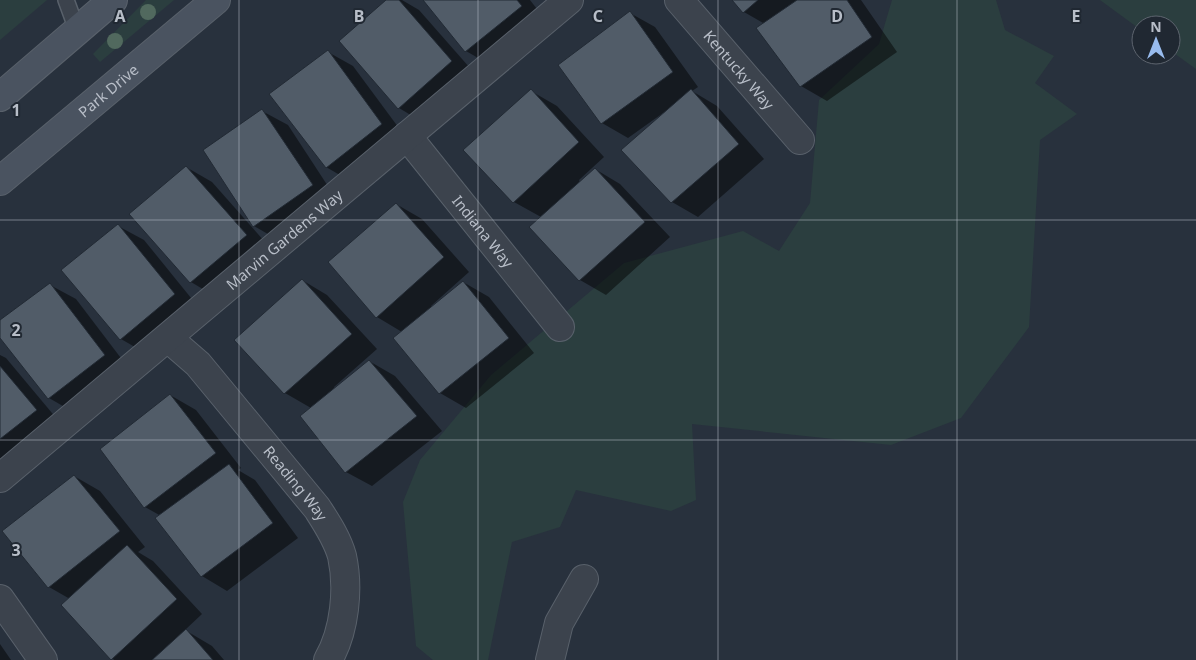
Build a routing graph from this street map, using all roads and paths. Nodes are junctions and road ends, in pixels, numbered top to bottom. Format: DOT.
graph roads {
  1 [pos="66,0"];
  2 [pos="113,0"];
  3 [pos="216,0"];
  4 [pos="569,0"];
  5 [pos="679,0"];
  6 [pos="77,30"];
  7 [pos="0,97"];
  8 [pos="407,136"];
  9 [pos="800,140"];
  10 [pos="0,180"];
  11 [pos="560,327"];
  12 [pos="168,338"];
  13 [pos="0,478"];
  14 [pos="584,579"];
  15 [pos="0,598"];
  16 [pos="43,660"];
  17 [pos="328,660"];
  18 [pos="550,660"];
  1 -- 6 [label="lane"];
  2 -- 6 [label="main road"];
  3 -- 10 [label="main road, Park Drive"];
  4 -- 8 [label="street, Marvin Gardens Way"];
  5 -- 9 [label="street, Kentucky Way"];
  6 -- 7 [label="main road"];
  8 -- 11 [label="street, Indiana Way"];
  8 -- 12 [label="street, Marvin Gardens Way"];
  12 -- 13 [label="street, Marvin Gardens Way"];
  12 -- 17 [label="street, Reading Way"];
  14 -- 18 [label="street"];
  15 -- 16 [label="street"];
}
